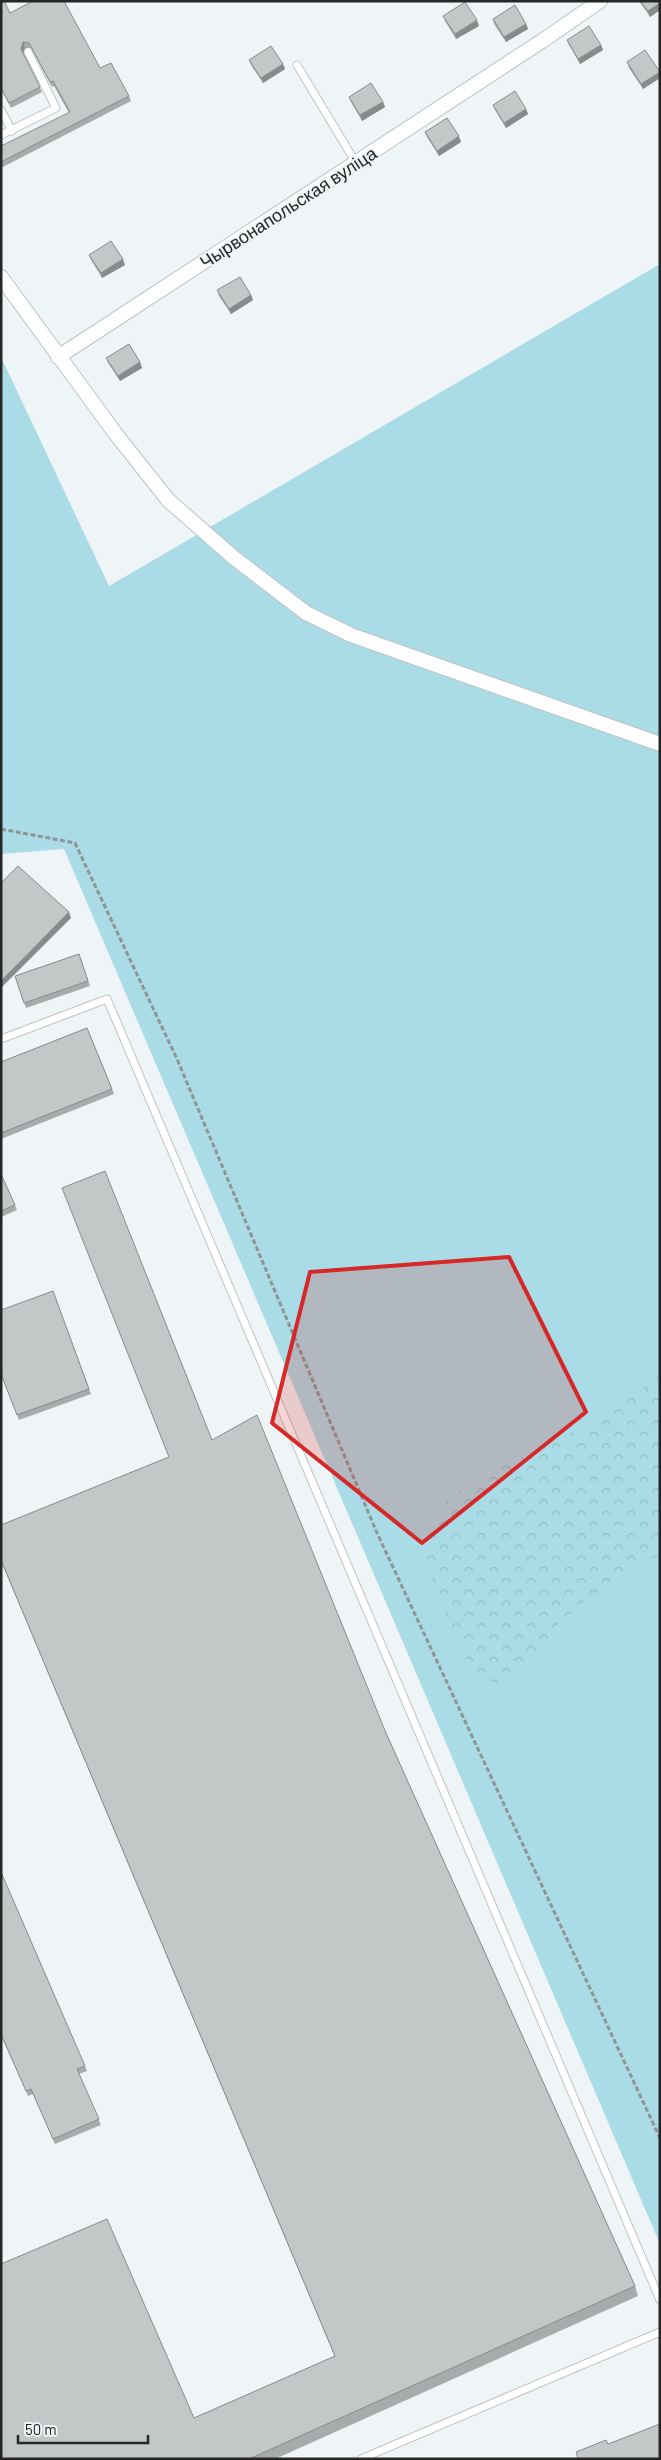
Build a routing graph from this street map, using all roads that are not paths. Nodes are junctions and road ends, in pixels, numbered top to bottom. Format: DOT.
graph roads {
  1 [pos="600,1"];
  2 [pos="28,52"];
  3 [pos="297,65"];
  4 [pos="1,110"];
  5 [pos="12,131"];
  6 [pos="1,135"];
  7 [pos="356,163"];
  8 [pos="1,277"];
  9 [pos="58,357"];
  10 [pos="660,744"];
  11 [pos="1,1039"];
  12 [pos="660,2300"];
  13 [pos="660,2332"];
  14 [pos="361,2459"];
  1 -- 7 [label="street, Чырвонапольская вуліца"];
  2 -- 5 [label="lane"];
  3 -- 7 [label="lane"];
  4 -- 5 [label="lane"];
  5 -- 6 [label="lane"];
  7 -- 9 [label="street, Чырвонапольская вуліца"];
  8 -- 9 [label="street"];
  9 -- 10 [label="street"];
  11 -- 12 [label="lane"];
  13 -- 14 [label="lane"];
}
